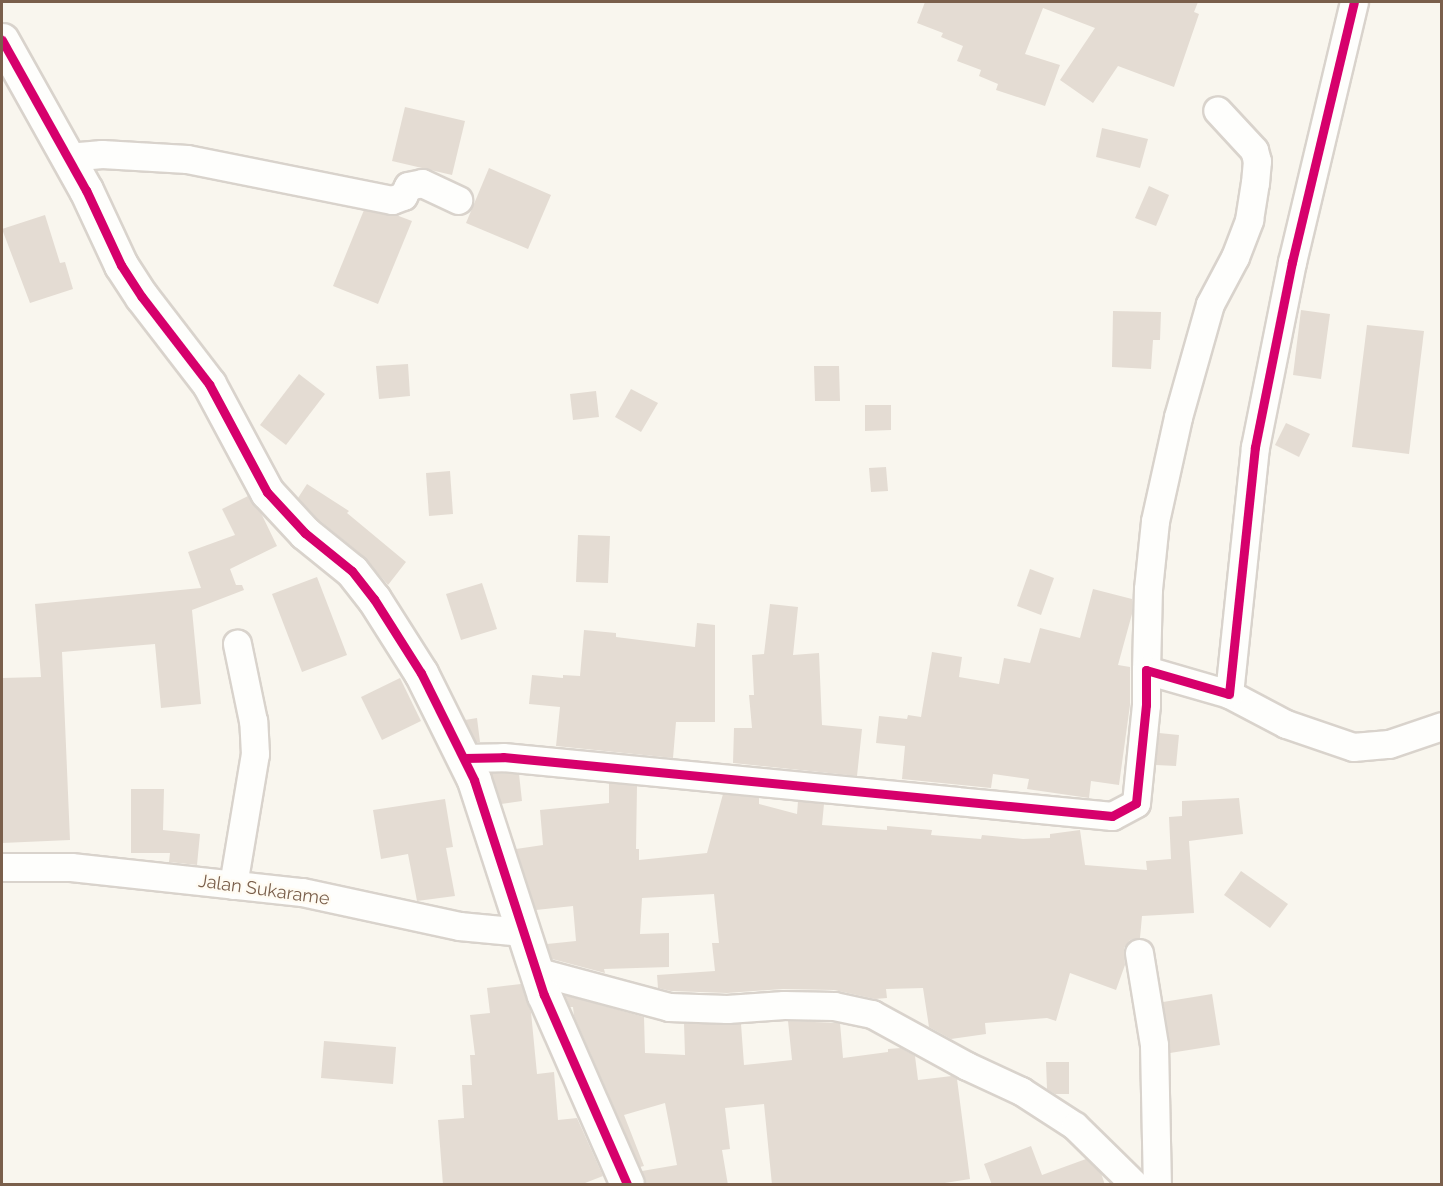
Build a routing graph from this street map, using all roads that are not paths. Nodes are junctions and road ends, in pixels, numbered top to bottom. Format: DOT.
graph roads {
  1 [pos="1354,2"];
  2 [pos="2,40"];
  3 [pos="1217,110"];
  4 [pos="68,158"];
  5 [pos="458,200"];
  6 [pos="237,644"];
  7 [pos="1146,670"];
  8 [pos="1228,694"];
  9 [pos="1442,726"];
  10 [pos="464,758"];
  11 [pos="2,867"];
  12 [pos="233,885"];
  13 [pos="523,932"];
  14 [pos="1139,953"];
  15 [pos="535,971"];
  16 [pos="627,1185"];
  17 [pos="1134,1185"];
  18 [pos="1157,1185"];
  1 -- 8 [label="street"];
  2 -- 4 [label="street"];
  3 -- 7 [label="street"];
  4 -- 5 [label="street"];
  4 -- 10 [label="street"];
  6 -- 12 [label="street"];
  7 -- 8 [label="street"];
  7 -- 10 [label="street"];
  8 -- 9 [label="street"];
  10 -- 13 [label="street"];
  11 -- 12 [label="street, Jalan Sukarame"];
  12 -- 13 [label="street, Jalan Sukarame"];
  13 -- 15 [label="street"];
  14 -- 18 [label="street"];
  15 -- 16 [label="street"];
  15 -- 17 [label="street"];
}
